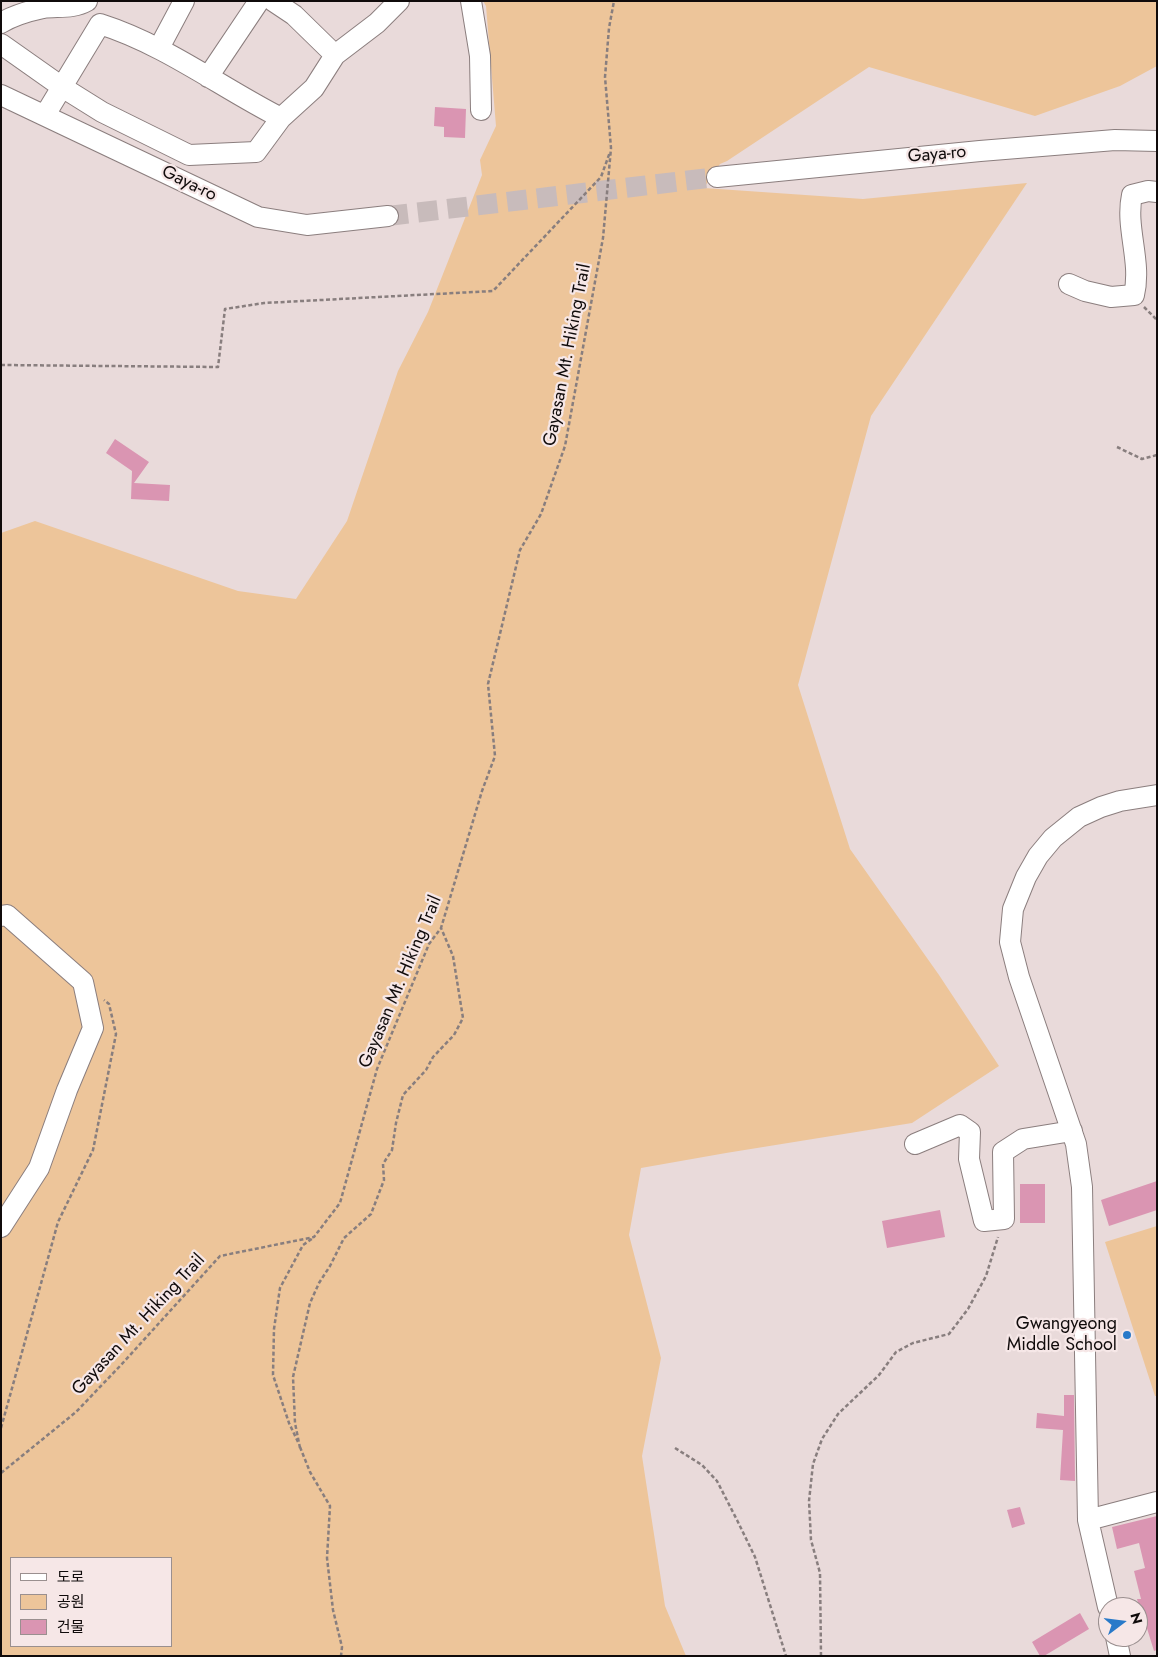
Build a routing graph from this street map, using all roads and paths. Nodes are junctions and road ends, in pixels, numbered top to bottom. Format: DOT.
graph roads {
  1 [pos="87,1"];
  2 [pos="184,1"];
  3 [pos="260,1"];
  4 [pos="273,1"];
  5 [pos="400,1"];
  6 [pos="471,1"];
  7 [pos="614,1"];
  8 [pos="1,23"];
  9 [pos="1,44"];
  10 [pos="159,48"];
  11 [pos="335,55"];
  12 [pos="208,77"];
  13 [pos="62,87"];
  14 [pos="1,95"];
  15 [pos="481,110"];
  16 [pos="45,115"];
  17 [pos="281,118"];
  18 [pos="1157,141"];
  19 [pos="611,148"];
  20 [pos="717,176"];
  21 [pos="1157,192"];
  22 [pos="388,216"];
  23 [pos="1068,284"];
  24 [pos="1,365"];
  25 [pos="1117,447"];
  26 [pos="1157,455"];
  27 [pos="1157,795"];
  28 [pos="3,913"];
  29 [pos="441,928"];
  30 [pos="102,998"];
  31 [pos="1072,1131"];
  32 [pos="915,1144"];
  33 [pos="1004,1219"];
  34 [pos="1,1227"];
  35 [pos="314,1237"];
  36 [pos="1,1428"];
  37 [pos="300,1448"];
  38 [pos="674,1448"];
  39 [pos="1,1473"];
  40 [pos="1157,1502"];
  41 [pos="1088,1520"];
  42 [pos="1106,1597"];
  43 [pos="341,1656"];
  44 [pos="786,1656"];
  45 [pos="821,1656"];
  1 -- 8 [label="street"];
  2 -- 10 [label="street"];
  3 -- 12 [label="street"];
  4 -- 11 [label="street"];
  5 -- 11 [label="street"];
  6 -- 15 [label="street"];
  7 -- 19 [label="path, Gayasan Mt. Hiking Trail"];
  9 -- 13 [label="street"];
  10 -- 12 [label="street"];
  10 -- 13 [label="street"];
  11 -- 17 [label="street"];
  12 -- 17 [label="street"];
  13 -- 16 [label="street"];
  13 -- 17 [label="street"];
  14 -- 16 [label="street, Gaya-ro"];
  16 -- 22 [label="street, Gaya-ro"];
  18 -- 20 [label="street, Gaya-ro"];
  19 -- 24 [label="path, Gayasan Mt. Hiking Trail"];
  19 -- 29 [label="path, Gayasan Mt. Hiking Trail"];
  21 -- 23 [label="street"];
  25 -- 26 [label="path"];
  27 -- 31 [label="street"];
  28 -- 34 [label="street"];
  29 -- 35 [label="path, Gayasan Mt. Hiking Trail"];
  29 -- 37 [label="path"];
  30 -- 36 [label="path"];
  31 -- 33 [label="street"];
  31 -- 41 [label="street"];
  32 -- 33 [label="street"];
  33 -- 45 [label="path"];
  35 -- 37 [label="path, Gayasan Mt. Hiking Trail"];
  35 -- 39 [label="path, Gayasan Mt. Hiking Trail"];
  37 -- 43 [label="path, Gayasan Mt. Hiking Trail"];
  38 -- 44 [label="path"];
  40 -- 41 [label="street"];
  41 -- 42 [label="street"];
}
